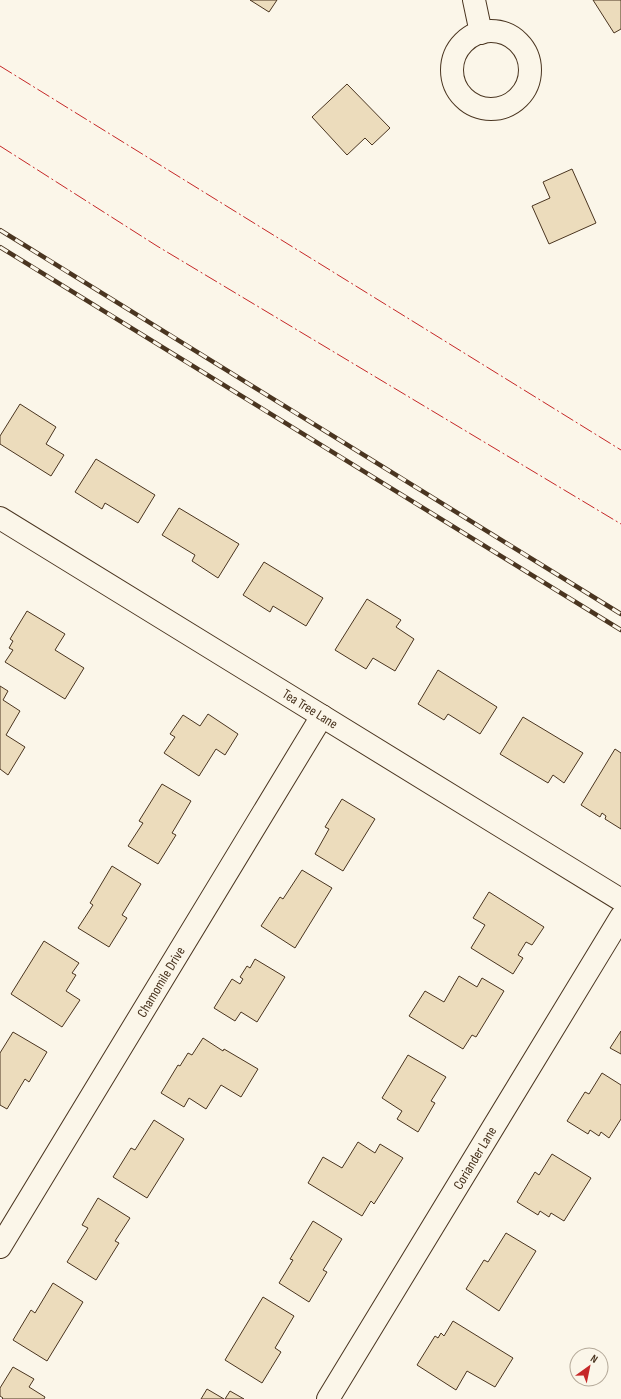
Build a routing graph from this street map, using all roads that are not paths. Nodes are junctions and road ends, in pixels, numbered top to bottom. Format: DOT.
graph roads {
  1 [pos="474,0"];
  2 [pos="481,33"];
  3 [pos="3,526"];
  4 [pos="322,716"];
  5 [pos="621,900"];
  6 [pos="621,917"];
  7 [pos="0,1247"];
  8 [pos="328,1399"];
  1 -- 2 [label="street"];
  3 -- 4 [label="street, Tea Tree Lane"];
  4 -- 5 [label="street, Tea Tree Lane"];
  4 -- 7 [label="street, Chamomile Drive"];
  6 -- 8 [label="street, Coriander Lane"];
}
